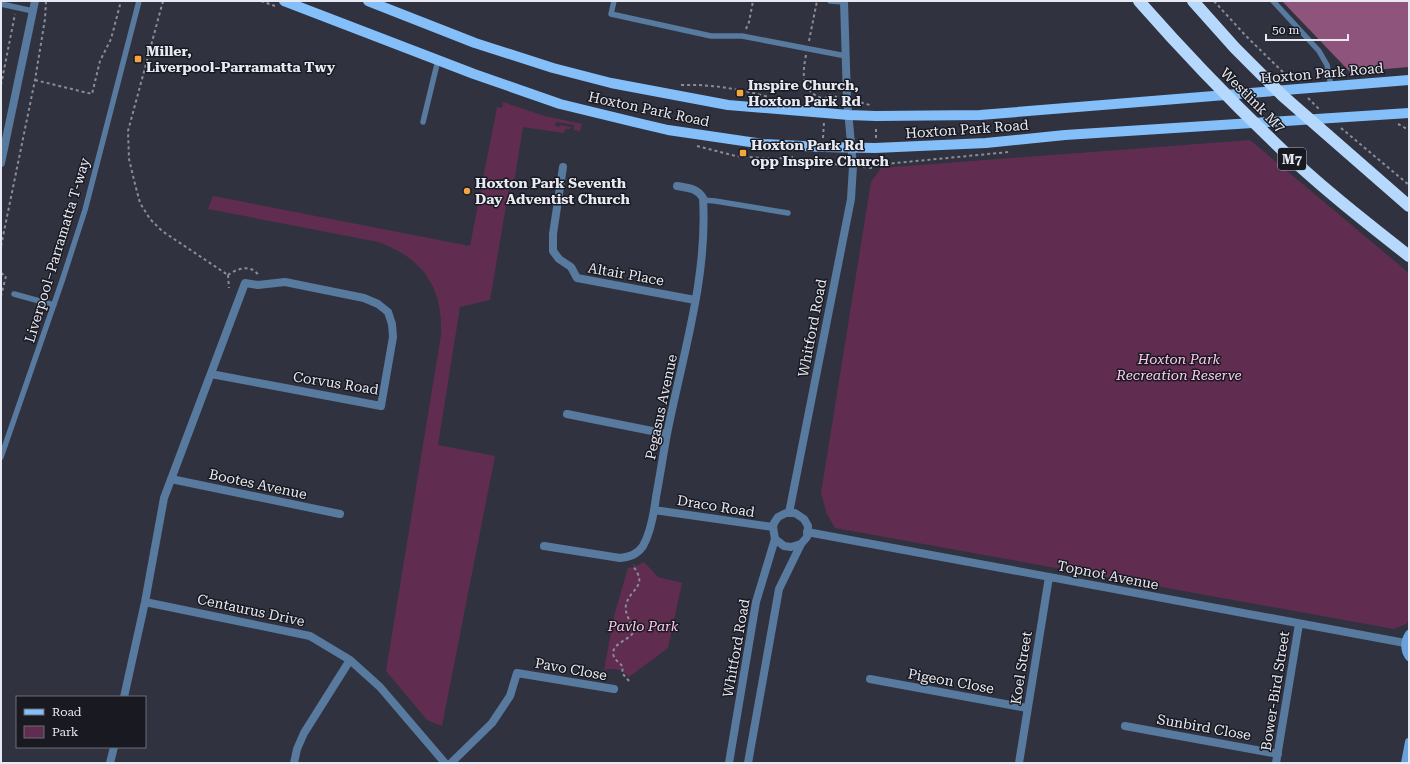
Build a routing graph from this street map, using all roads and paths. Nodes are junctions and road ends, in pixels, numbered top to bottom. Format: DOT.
graph roads {
  1 [pos="35,1"];
  2 [pos="46,1"];
  3 [pos="121,1"];
  4 [pos="139,1"];
  5 [pos="163,1"];
  6 [pos="284,1"];
  7 [pos="368,1"];
  8 [pos="614,1"];
  9 [pos="753,1"];
  10 [pos="830,1"];
  11 [pos="1139,1"];
  12 [pos="1193,1"];
  13 [pos="1214,1"];
  14 [pos="1273,1"];
  15 [pos="844,2"];
  16 [pos="1,4"];
  17 [pos="16,8"];
  18 [pos="33,11"];
  19 [pos="742,36"];
  20 [pos="1246,36"];
  21 [pos="846,56"];
  22 [pos="438,60"];
  23 [pos="35,80"];
  24 [pos="1409,80"];
  25 [pos="1,85"];
  26 [pos="680,85"];
  27 [pos="1331,86"];
  28 [pos="829,95"];
  29 [pos="769,97"];
  30 [pos="826,99"];
  31 [pos="819,104"];
  32 [pos="824,113"];
  33 [pos="1409,113"];
  34 [pos="849,115"];
  35 [pos="876,116"];
  36 [pos="423,122"];
  37 [pos="1396,124"];
  38 [pos="1409,130"];
  39 [pos="822,147"];
  40 [pos="852,148"];
  41 [pos="875,148"];
  42 [pos="1,163"];
  43 [pos="875,165"];
  44 [pos="563,168"];
  45 [pos="677,186"];
  46 [pos="703,200"];
  47 [pos="1409,206"];
  48 [pos="788,214"];
  49 [pos="1,246"];
  50 [pos="1409,256"];
  51 [pos="1,273"];
  52 [pos="228,275"];
  53 [pos="262,284"];
  54 [pos="229,288"];
  55 [pos="14,294"];
  56 [pos="1,296"];
  57 [pos="695,300"];
  58 [pos="54,305"];
  59 [pos="211,374"];
  60 [pos="567,414"];
  61 [pos="667,434"];
  62 [pos="1,457"];
  63 [pos="171,479"];
  64 [pos="654,510"];
  65 [pos="789,513"];
  66 [pos="340,514"];
  67 [pos="773,527"];
  68 [pos="807,532"];
  69 [pos="775,539"];
  70 [pos="801,544"];
  71 [pos="544,546"];
  72 [pos="637,563"];
  73 [pos="1049,577"];
  74 [pos="145,602"];
  75 [pos="1299,624"];
  76 [pos="1409,634"];
  77 [pos="1405,644"];
  78 [pos="1409,657"];
  79 [pos="350,660"];
  80 [pos="870,679"];
  81 [pos="629,681"];
  82 [pos="614,690"];
  83 [pos="124,696"];
  84 [pos="1028,708"];
  85 [pos="1125,726"];
  86 [pos="1409,742"];
  87 [pos="114,748"];
  88 [pos="1278,754"];
  89 [pos="1407,760"];
  90 [pos="110,763"];
  91 [pos="294,763"];
  92 [pos="445,763"];
  93 [pos="451,763"];
  94 [pos="729,763"];
  95 [pos="748,763"];
  96 [pos="1019,763"];
  97 [pos="1276,763"];
  1 -- 18 [label="street"];
  2 -- 23 [label="path"];
  3 -- 23 [label="path"];
  4 -- 58 [label="lane, Liverpool–Parramatta T-way"];
  5 -- 52 [label="path"];
  6 -- 22 [label="main road, Hoxton Park Road"];
  7 -- 32 [label="main road, Hoxton Park Road"];
  8 -- 19 [label="lane"];
  9 -- 19 [label="path"];
  10 -- 15 [label="lane"];
  11 -- 50 [label="highway, Westlink M7 / M7"];
  12 -- 47 [label="highway, Westlink M7"];
  13 -- 20 [label="path"];
  14 -- 27 [label="lane"];
  15 -- 21 [label="street, Whitford Road"];
  16 -- 17 [label="lane"];
  17 -- 18 [label="lane"];
  17 -- 25 [label="path"];
  18 -- 42 [label="street"];
  19 -- 21 [label="lane"];
  21 -- 34 [label="street, Whitford Road"];
  22 -- 36 [label="lane"];
  22 -- 39 [label="main road, Hoxton Park Road"];
  23 -- 49 [label="path"];
  24 -- 27 [label="main road, Hoxton Park Road"];
  26 -- 29 [label="path"];
  27 -- 35 [label="main road, Hoxton Park Road"];
  28 -- 30 [label="path"];
  30 -- 31 [label="path"];
  30 -- 32 [label="path"];
  32 -- 34 [label="main road, Hoxton Park Road"];
  32 -- 39 [label="path"];
  33 -- 41 [label="main road, Hoxton Park Road"];
  34 -- 35 [label="main road, Hoxton Park Road"];
  34 -- 40 [label="street, Whitford Road"];
  35 -- 41 [label="path"];
  37 -- 38 [label="path"];
  39 -- 40 [label="main road, Hoxton Park Road"];
  40 -- 41 [label="main road, Hoxton Park Road"];
  40 -- 65 [label="street, Whitford Road"];
  41 -- 43 [label="path"];
  44 -- 57 [label="street, Altair Place"];
  45 -- 46 [label="street"];
  46 -- 48 [label="lane"];
  46 -- 57 [label="street, Pegasus Avenue"];
  51 -- 56 [label="path"];
  52 -- 53 [label="path"];
  52 -- 54 [label="path"];
  53 -- 59 [label="street, Corvus Road"];
  53 -- 59 [label="street, Corvus Road"];
  55 -- 58 [label="lane"];
  57 -- 61 [label="street, Pegasus Avenue"];
  58 -- 62 [label="lane, Liverpool–Parramatta T-way"];
  59 -- 63 [label="street, Corvus Road"];
  60 -- 61 [label="street"];
  61 -- 64 [label="street, Pegasus Avenue"];
  63 -- 66 [label="street, Bootes Avenue"];
  63 -- 74 [label="street, Corvus Road"];
  64 -- 67 [label="street, Draco Road"];
  64 -- 71 [label="street, Pegasus Avenue"];
  65 -- 67 [label="street"];
  65 -- 68 [label="street"];
  67 -- 69 [label="street"];
  68 -- 70 [label="street"];
  68 -- 73 [label="street, Topnot Avenue"];
  69 -- 70 [label="street"];
  69 -- 94 [label="street, Whitford Road"];
  70 -- 95 [label="street"];
  72 -- 81 [label="path"];
  73 -- 75 [label="street, Topnot Avenue"];
  73 -- 84 [label="street, Koel Street"];
  74 -- 79 [label="street, Centaurus Drive"];
  74 -- 83 [label="street, Corvus Road"];
  75 -- 77 [label="street, Topnot Avenue"];
  75 -- 88 [label="street, Bower-Bird Street"];
  76 -- 77 [label="main road"];
  77 -- 78 [label="main road"];
  79 -- 91 [label="street"];
  79 -- 92 [label="street, Centaurus Drive"];
  80 -- 84 [label="street, Pigeon Close"];
  82 -- 93 [label="street, Pavo Close"];
  84 -- 96 [label="street, Koel Street"];
  85 -- 88 [label="street, Sunbird Close"];
  86 -- 89 [label="main road"];
  87 -- 90 [label="street"];
  88 -- 97 [label="street, Bower-Bird Street"];
}
